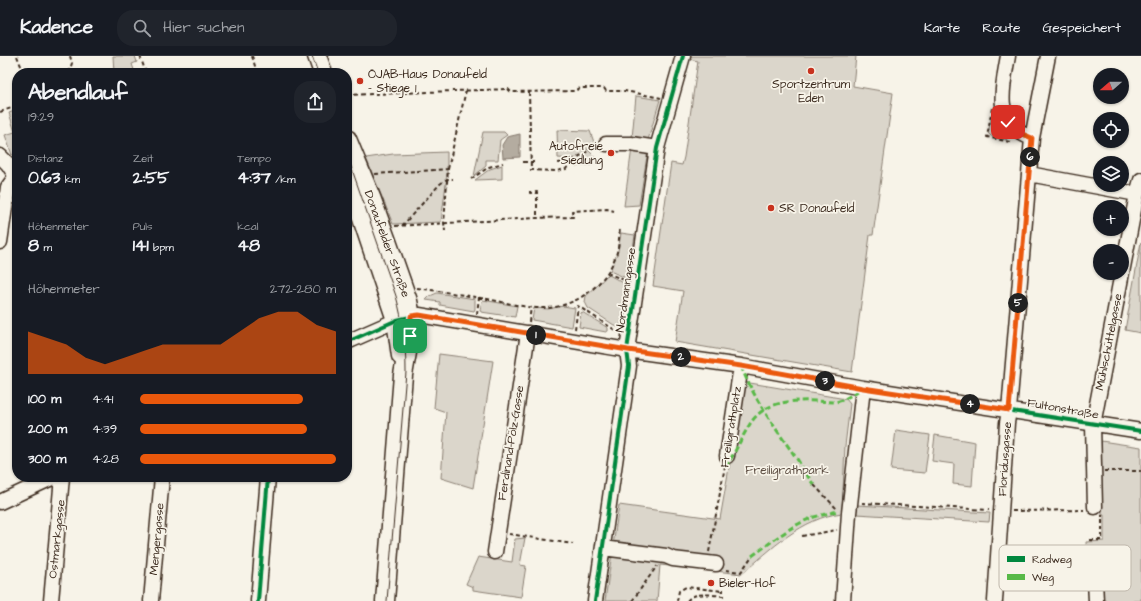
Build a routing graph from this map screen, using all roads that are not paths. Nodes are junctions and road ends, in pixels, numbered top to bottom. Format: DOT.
graph roads {
  1 [pos="306,56"];
  2 [pos="312,56"];
  3 [pos="317,56"];
  4 [pos="683,56"];
  5 [pos="1008,56"];
  6 [pos="1048,56"];
  7 [pos="310,68"];
  8 [pos="316,68"];
  9 [pos="321,68"];
  10 [pos="1032,138"];
  11 [pos="601,145"];
  12 [pos="657,148"];
  13 [pos="352,151"];
  14 [pos="0,156"];
  15 [pos="352,169"];
  16 [pos="12,170"];
  17 [pos="1029,174"];
  18 [pos="1141,180"];
  19 [pos="12,182"];
  20 [pos="352,187"];
  21 [pos="1137,194"];
  22 [pos="0,242"];
  23 [pos="402,319"];
  24 [pos="529,328"];
  25 [pos="352,340"];
  26 [pos="628,350"];
  27 [pos="741,366"];
  28 [pos="863,388"];
  29 [pos="1009,410"];
  30 [pos="1094,425"];
  31 [pos="1141,431"];
  32 [pos="727,456"];
  33 [pos="43,482"];
  34 [pos="62,482"];
  35 [pos="162,482"];
  36 [pos="268,482"];
  37 [pos="0,502"];
  38 [pos="1095,508"];
  39 [pos="602,548"];
  40 [pos="495,552"];
  41 [pos="712,564"];
  42 [pos="1096,591"];
  43 [pos="50,601"];
  44 [pos="151,601"];
  45 [pos="258,601"];
  46 [pos="385,601"];
  47 [pos="595,601"];
  48 [pos="843,601"];
  49 [pos="995,601"];
  50 [pos="1096,601"];
  1 -- 7 [label="main road"];
  2 -- 8 [label="street"];
  3 -- 9 [label="main road"];
  4 -- 12 [label="street, Nordmanngasse"];
  5 -- 10 [label="street"];
  6 -- 10 [label="street, Floridusgasse"];
  10 -- 17 [label="street, Floridusgasse"];
  11 -- 12 [label="street"];
  12 -- 26 [label="street, Nordmanngasse"];
  13 -- 23 [label="main road, Donaufelder Straße"];
  14 -- 16 [label="street"];
  15 -- 23 [label="street, Donaufelder Straße"];
  17 -- 21 [label="street"];
  17 -- 29 [label="street, Floridusgasse"];
  18 -- 21 [label="street, Mühlschüttelgasse"];
  19 -- 22 [label="street"];
  20 -- 23 [label="main road, Donaufelder Straße"];
  21 -- 30 [label="street, Mühlschüttelgasse"];
  23 -- 24 [label="street"];
  23 -- 25 [label="street"];
  23 -- 46 [label="main road, Donaufelder Straße"];
  24 -- 26 [label="street"];
  24 -- 40 [label="street, Ferdinand-Pölz-Gasse"];
  26 -- 27 [label="street"];
  26 -- 39 [label="street, Nordmanngasse"];
  27 -- 28 [label="street"];
  27 -- 32 [label="street, Freiligrathplatz"];
  28 -- 29 [label="street, Fultonstraße"];
  28 -- 48 [label="street"];
  29 -- 30 [label="street, Fultonstraße"];
  29 -- 49 [label="street, Floridusgasse"];
  30 -- 31 [label="street, Fultonstraße"];
  30 -- 38 [label="street, Mühlschüttelgasse"];
  33 -- 37 [label="street"];
  34 -- 43 [label="street, Ostmarkgasse"];
  35 -- 44 [label="street, Mengergasse"];
  36 -- 45 [label="street"];
  39 -- 41 [label="street"];
  39 -- 47 [label="street, Nordmanngasse"];
  42 -- 50 [label="street"];
}
